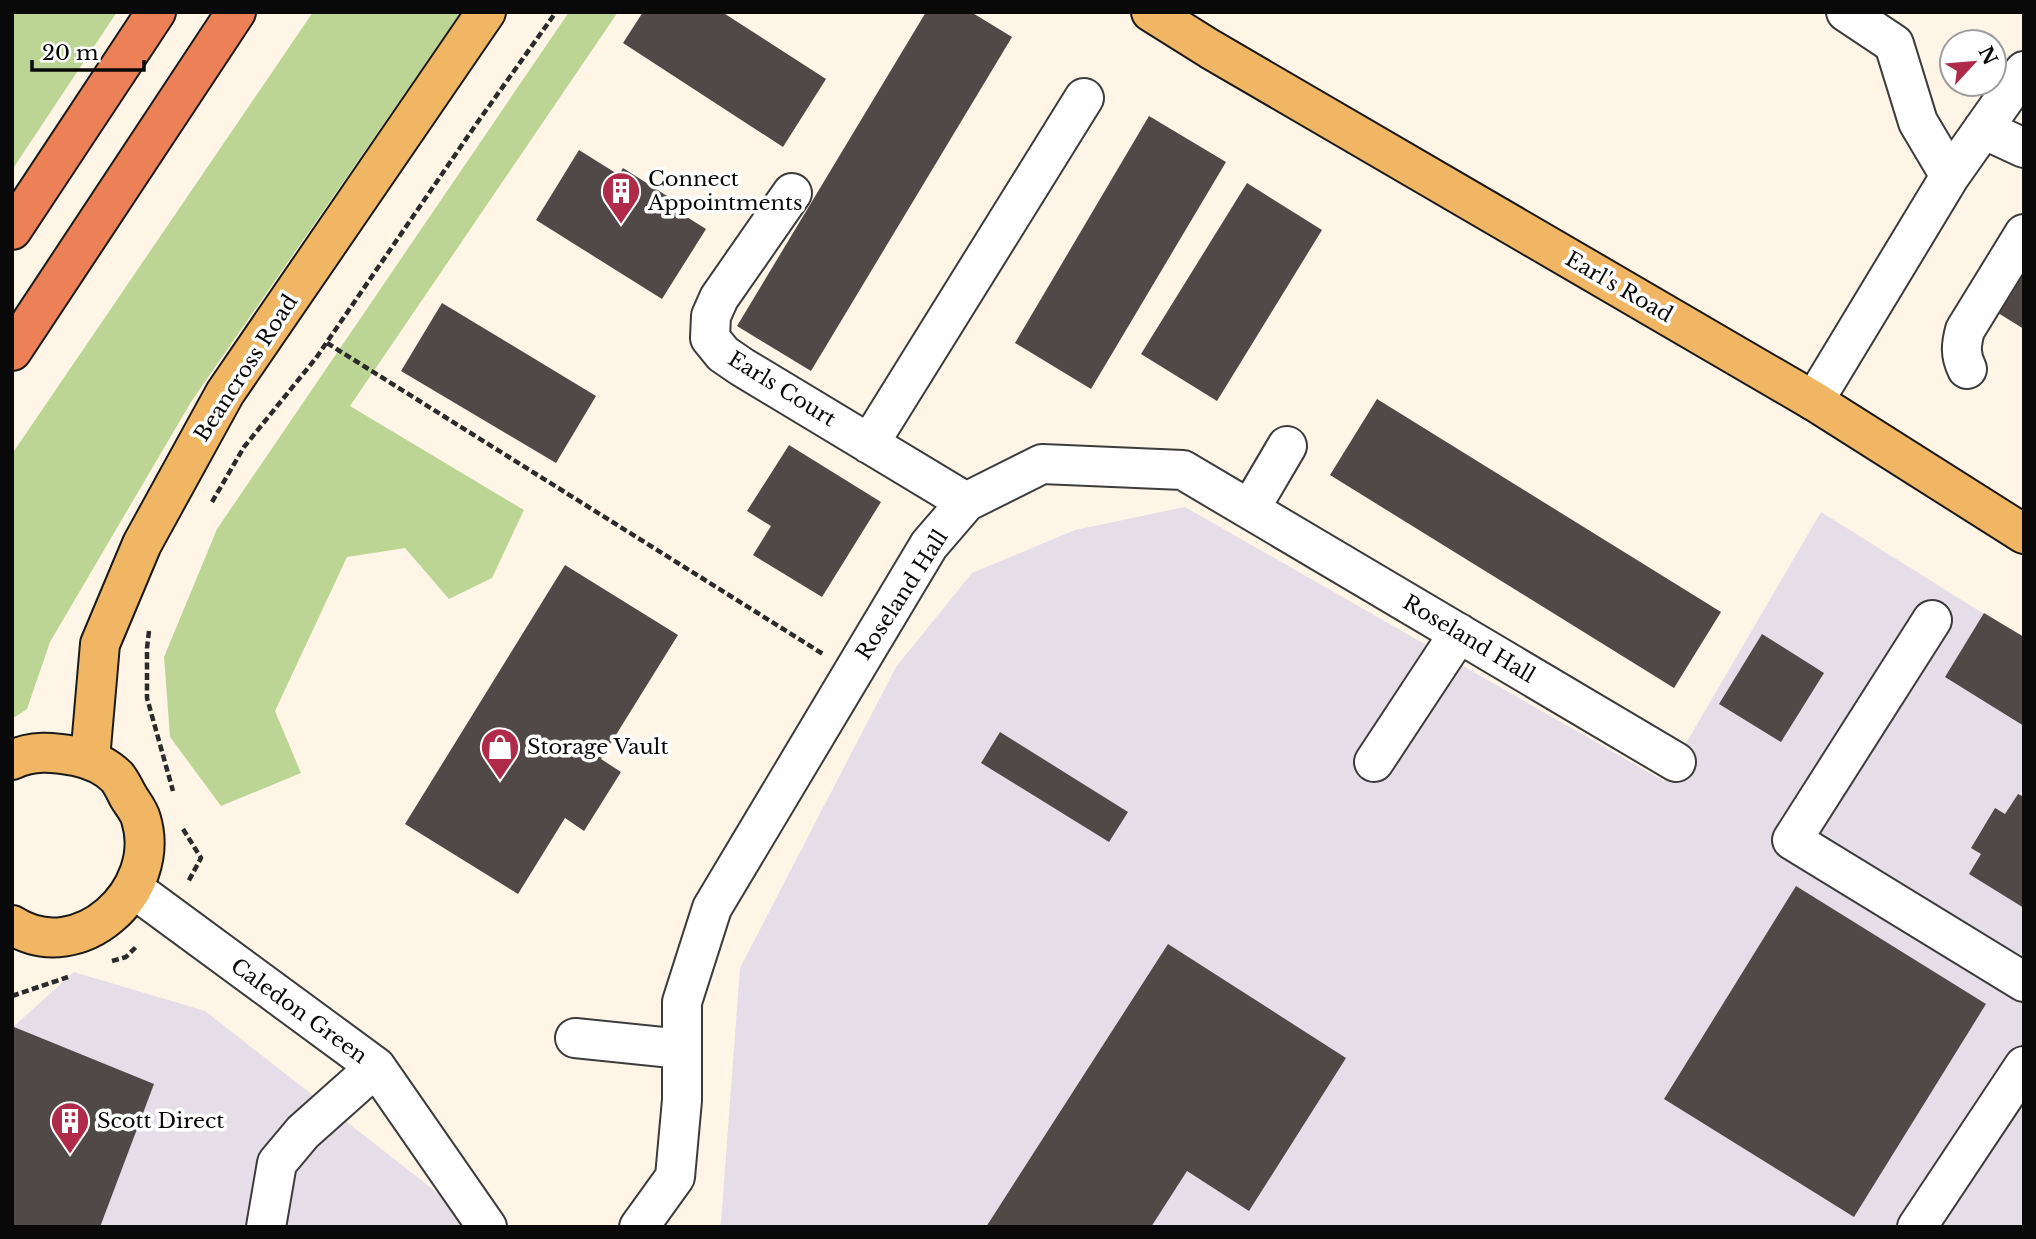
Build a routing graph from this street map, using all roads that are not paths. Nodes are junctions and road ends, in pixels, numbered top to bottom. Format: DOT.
graph roads {
  1 [pos="156,12"];
  2 [pos="236,12"];
  3 [pos="486,12"];
  4 [pos="1151,12"];
  5 [pos="1188,12"];
  6 [pos="1846,12"];
  7 [pos="1210,49"];
  8 [pos="2024,71"];
  9 [pos="1084,99"];
  10 [pos="1983,129"];
  11 [pos="2024,148"];
  12 [pos="1950,176"];
  13 [pos="792,193"];
  14 [pos="12,230"];
  15 [pos="2024,234"];
  16 [pos="12,351"];
  17 [pos="1967,369"];
  18 [pos="1814,401"];
  19 [pos="869,444"];
  20 [pos="1287,446"];
  21 [pos="966,502"];
  22 [pos="1250,509"];
  23 [pos="2024,534"];
  24 [pos="1932,620"];
  25 [pos="1459,633"];
  26 [pos="90,759"];
  27 [pos="12,760"];
  28 [pos="1374,762"];
  29 [pos="1676,762"];
  30 [pos="134,889"];
  31 [pos="12,925"];
  32 [pos="2024,982"];
  33 [pos="575,1038"];
  34 [pos="682,1049"];
  35 [pos="2024,1066"];
  36 [pos="376,1067"];
  37 [pos="266,1227"];
  38 [pos="487,1227"];
  39 [pos="639,1227"];
  40 [pos="1917,1227"];
  1 -- 14 [label="highway"];
  2 -- 16 [label="highway"];
  3 -- 26 [label="main road, Beancross Road"];
  4 -- 7 [label="main road, Earl's Road"];
  5 -- 7 [label="main road, Earl's Road"];
  6 -- 12 [label="street"];
  7 -- 18 [label="main road, Earl's Road"];
  8 -- 10 [label="street"];
  9 -- 19 [label="street"];
  10 -- 11 [label="street"];
  10 -- 12 [label="street"];
  12 -- 18 [label="street"];
  13 -- 19 [label="street, Earls Court"];
  15 -- 17 [label="street"];
  18 -- 23 [label="main road, Earl's Road"];
  19 -- 21 [label="street, Earls Court"];
  20 -- 22 [label="street"];
  21 -- 22 [label="street, Roseland Hall"];
  21 -- 34 [label="street, Roseland Hall"];
  22 -- 25 [label="street, Roseland Hall"];
  24 -- 32 [label="street"];
  25 -- 28 [label="street"];
  25 -- 29 [label="street, Roseland Hall"];
  26 -- 27 [label="main road"];
  26 -- 30 [label="main road"];
  30 -- 31 [label="main road"];
  30 -- 36 [label="street, Caledon Green"];
  33 -- 34 [label="street"];
  34 -- 39 [label="street, Roseland Hall"];
  35 -- 40 [label="street"];
  36 -- 37 [label="street"];
  36 -- 38 [label="street, Caledon Green"];
}
